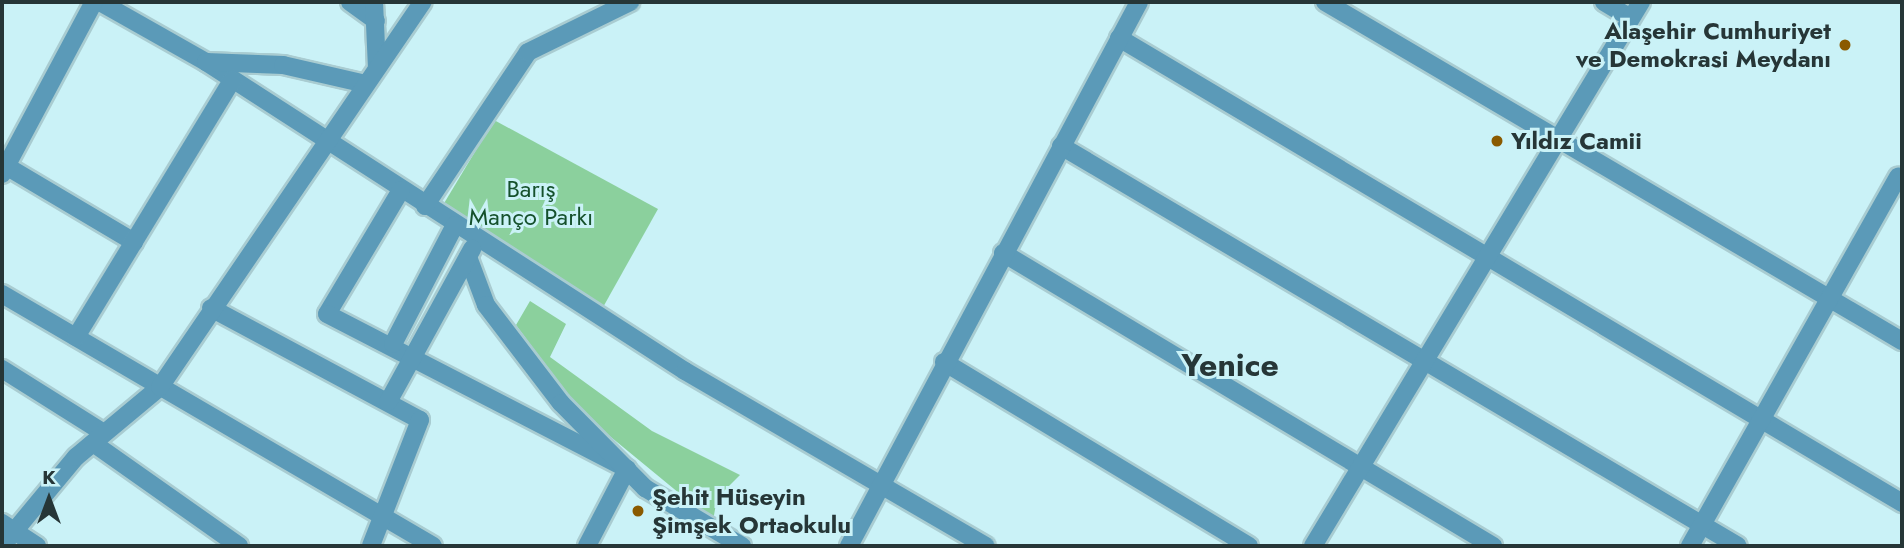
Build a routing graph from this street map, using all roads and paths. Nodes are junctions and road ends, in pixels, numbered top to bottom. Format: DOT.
graph roads {
  1 [pos="94,2"];
  2 [pos="100,2"];
  3 [pos="350,2"];
  4 [pos="374,2"];
  5 [pos="423,2"];
  6 [pos="1139,2"];
  7 [pos="1325,2"];
  8 [pos="1604,2"];
  9 [pos="1641,2"];
  10 [pos="622,3"];
  11 [pos="1631,18"];
  12 [pos="376,21"];
  13 [pos="1119,38"];
  14 [pos="206,62"];
  15 [pos="377,67"];
  16 [pos="232,80"];
  17 [pos="366,83"];
  18 [pos="1559,139"];
  19 [pos="328,143"];
  20 [pos="1061,146"];
  21 [pos="4,170"];
  22 [pos="1898,177"];
  23 [pos="401,190"];
  24 [pos="425,206"];
  25 [pos="455,226"];
  26 [pos="477,240"];
  27 [pos="134,242"];
  28 [pos="1003,253"];
  29 [pos="1488,256"];
  30 [pos="468,257"];
  31 [pos="2,294"];
  32 [pos="1830,298"];
  33 [pos="211,308"];
  34 [pos="76,337"];
  35 [pos="1902,341"];
  36 [pos="393,344"];
  37 [pos="412,359"];
  38 [pos="1424,361"];
  39 [pos="944,362"];
  40 [pos="2,369"];
  41 [pos="160,387"];
  42 [pos="388,402"];
  43 [pos="1761,418"];
  44 [pos="99,438"];
  45 [pos="1361,466"];
  46 [pos="627,469"];
  47 [pos="885,486"];
  48 [pos="1902,503"];
  49 [pos="382,518"];
  50 [pos="1700,524"];
  51 [pos="6,526"];
  52 [pos="233,544"];
  53 [pos="2,546"];
  54 [pos="37,546"];
  55 [pos="371,546"];
  56 [pos="433,546"];
  57 [pos="587,546"];
  58 [pos="742,546"];
  59 [pos="849,546"];
  60 [pos="986,546"];
  61 [pos="1250,546"];
  62 [pos="1313,546"];
  63 [pos="1493,546"];
  64 [pos="1690,546"];
  65 [pos="1738,546"];
  1 -- 21 [label="street"];
  2 -- 14 [label="street"];
  3 -- 12 [label="street"];
  4 -- 12 [label="street"];
  5 -- 15 [label="street"];
  6 -- 13 [label="street"];
  7 -- 18 [label="street"];
  8 -- 11 [label="street"];
  9 -- 11 [label="street"];
  10 -- 24 [label="street"];
  11 -- 18 [label="street"];
  12 -- 15 [label="street"];
  13 -- 20 [label="street"];
  13 -- 29 [label="street"];
  14 -- 16 [label="street"];
  14 -- 17 [label="street"];
  15 -- 17 [label="street"];
  16 -- 19 [label="street"];
  16 -- 27 [label="street"];
  17 -- 19 [label="street"];
  18 -- 29 [label="street"];
  18 -- 32 [label="street"];
  19 -- 23 [label="street"];
  19 -- 33 [label="street"];
  20 -- 28 [label="street"];
  20 -- 38 [label="street"];
  21 -- 27 [label="street"];
  22 -- 32 [label="street"];
  23 -- 24 [label="street"];
  23 -- 36 [label="street"];
  24 -- 25 [label="street"];
  25 -- 26 [label="street"];
  25 -- 36 [label="street"];
  26 -- 30 [label="street"];
  26 -- 47 [label="street"];
  27 -- 34 [label="street"];
  28 -- 39 [label="street"];
  28 -- 45 [label="street"];
  29 -- 38 [label="street"];
  29 -- 43 [label="street"];
  30 -- 37 [label="street"];
  30 -- 46 [label="street"];
  31 -- 34 [label="street"];
  32 -- 35 [label="street"];
  32 -- 43 [label="street"];
  33 -- 41 [label="street"];
  33 -- 42 [label="street"];
  34 -- 41 [label="street"];
  36 -- 37 [label="street"];
  37 -- 42 [label="street"];
  37 -- 46 [label="street"];
  38 -- 45 [label="street"];
  38 -- 50 [label="street"];
  39 -- 47 [label="street"];
  39 -- 61 [label="street"];
  40 -- 44 [label="street"];
  41 -- 44 [label="street"];
  41 -- 49 [label="street"];
  42 -- 49 [label="street"];
  43 -- 48 [label="street"];
  43 -- 50 [label="street"];
  44 -- 51 [label="street"];
  44 -- 52 [label="street"];
  45 -- 62 [label="street"];
  45 -- 63 [label="street"];
  46 -- 57 [label="street"];
  46 -- 58 [label="street"];
  47 -- 59 [label="street"];
  47 -- 60 [label="street"];
  49 -- 55 [label="street"];
  49 -- 56 [label="street"];
  50 -- 64 [label="street"];
  50 -- 65 [label="street"];
  51 -- 53 [label="street"];
  51 -- 54 [label="street"];
}
